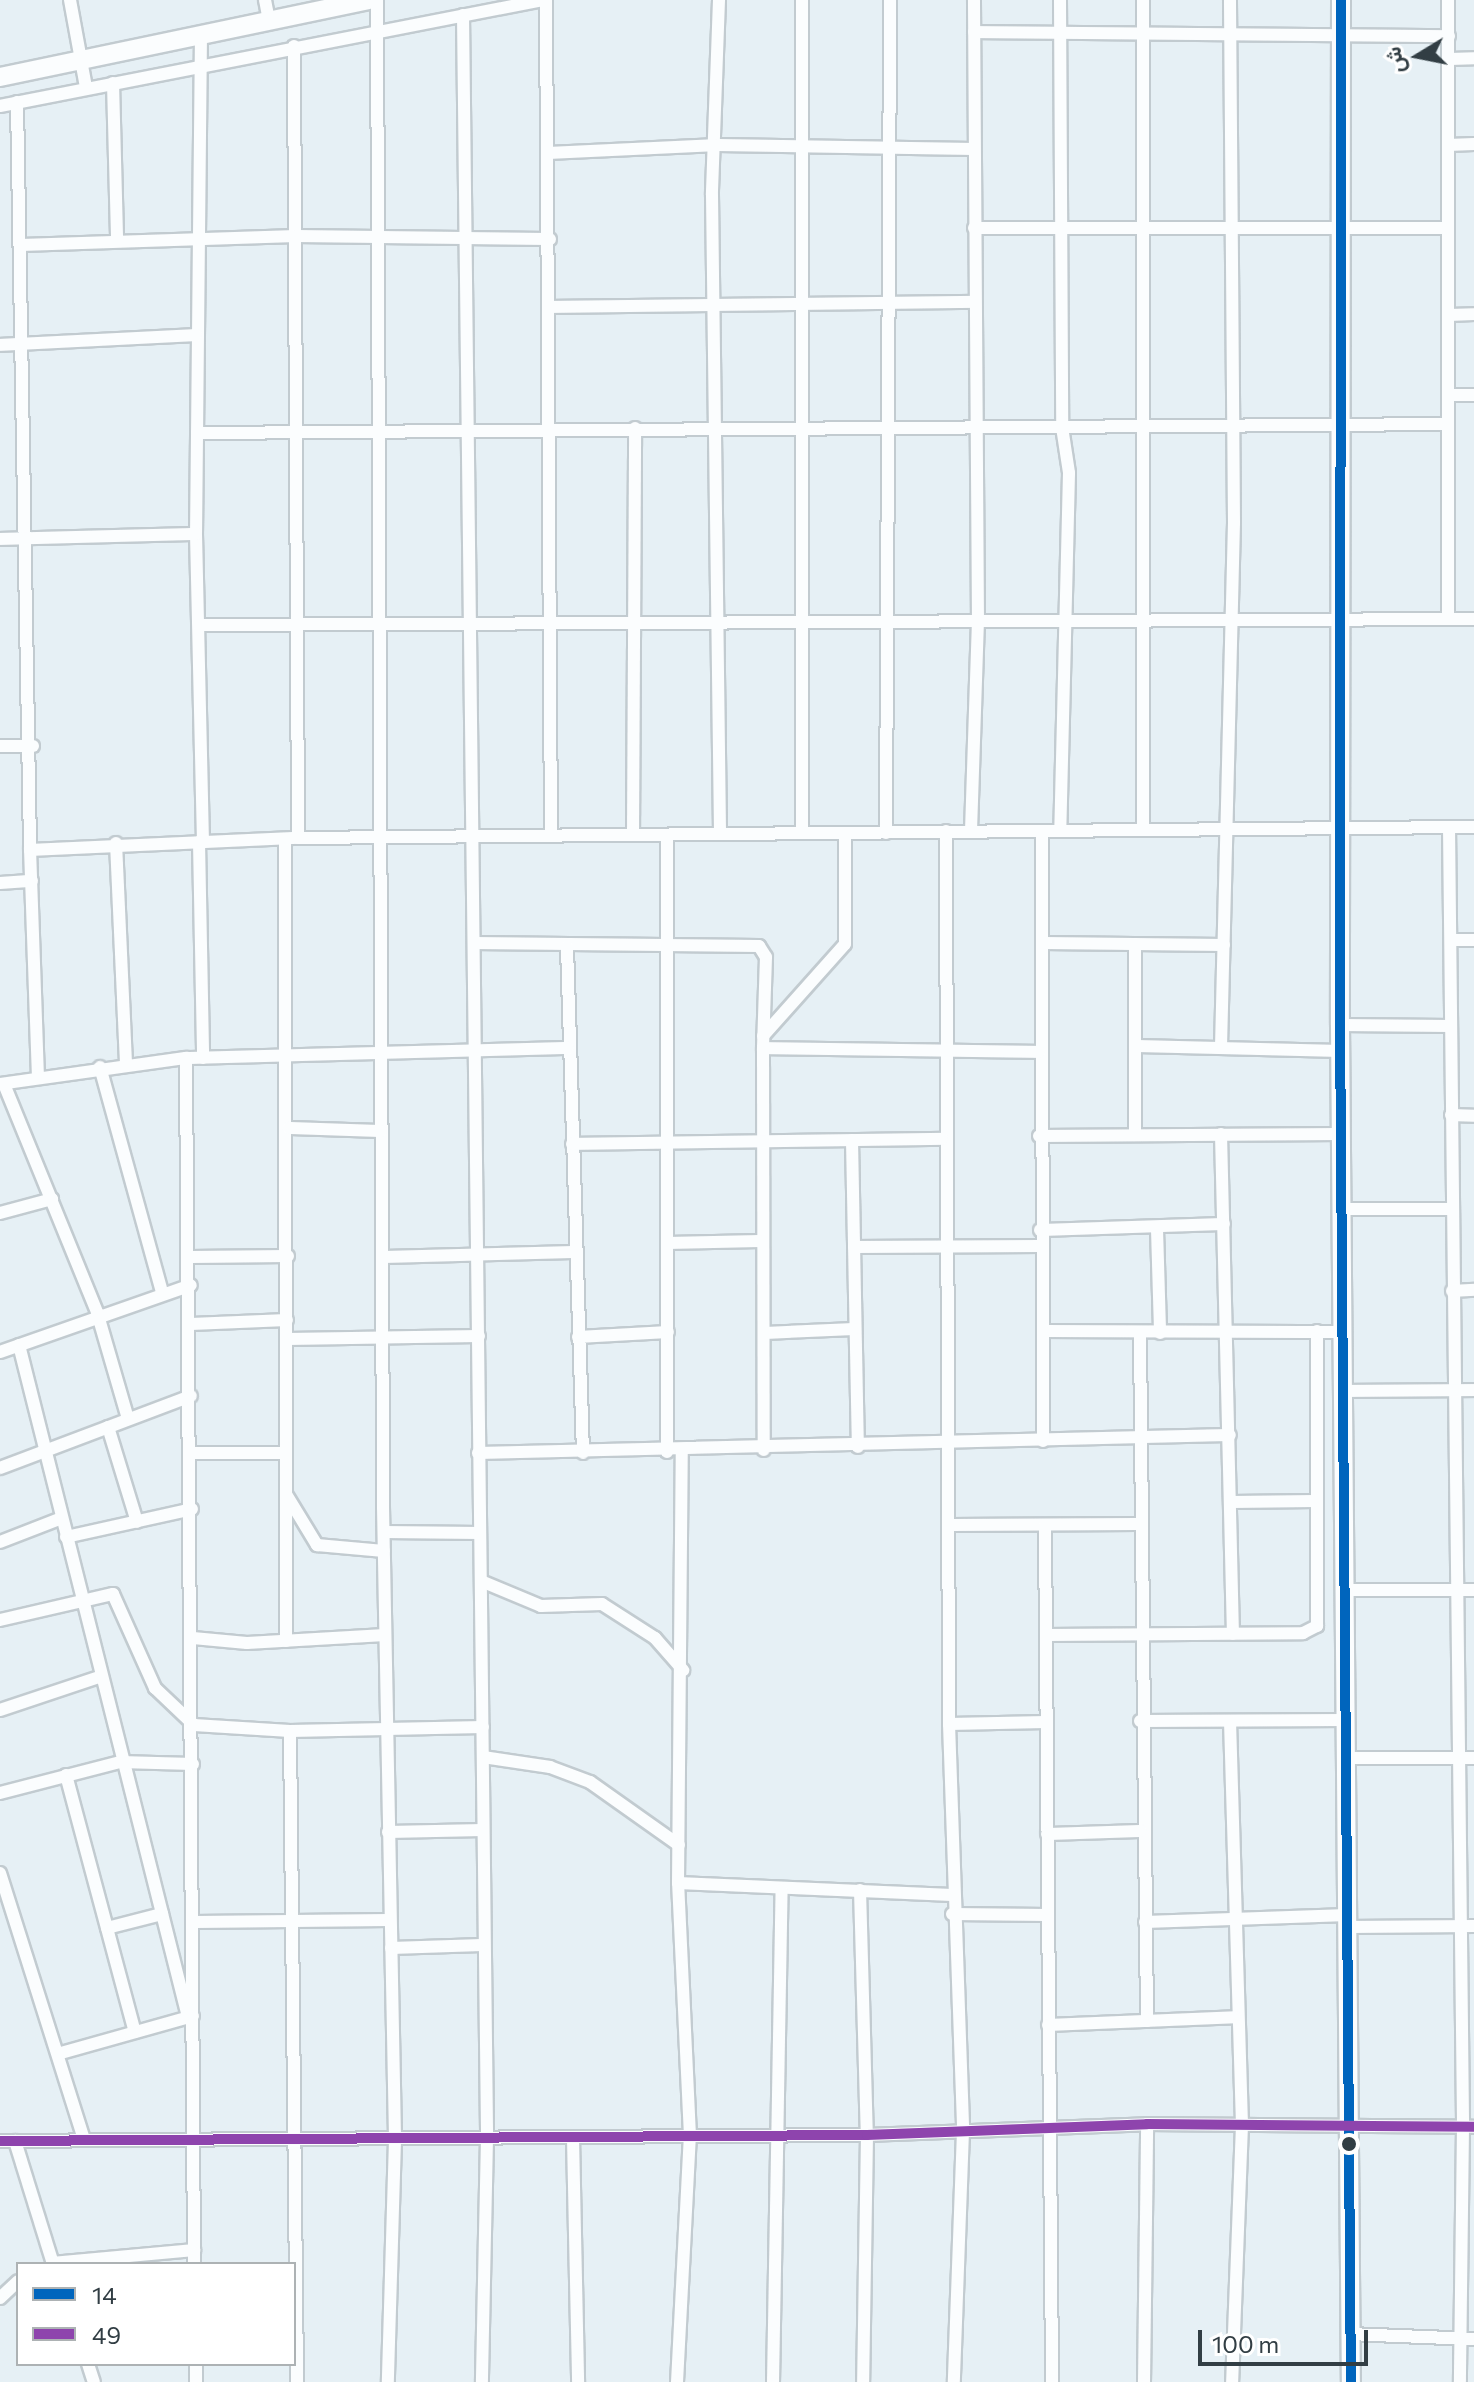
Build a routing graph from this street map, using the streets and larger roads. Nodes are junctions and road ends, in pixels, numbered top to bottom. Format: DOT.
graph roads {
  1 [pos="70,0"];
  2 [pos="265,0"];
  3 [pos="368,0"];
  4 [pos="377,0"];
  5 [pos="544,0"];
  6 [pos="719,0"];
  7 [pos="802,0"];
  8 [pos="890,0"];
  9 [pos="974,0"];
  10 [pos="1060,0"];
  11 [pos="1143,0"];
  12 [pos="1230,0"];
  13 [pos="1341,0"];
  14 [pos="1448,0"];
  15 [pos="463,15"];
  16 [pos="269,20"];
  17 [pos="377,31"];
  18 [pos="974,32"];
  19 [pos="201,34"];
  20 [pos="1060,34"];
  21 [pos="1143,35"];
  22 [pos="1232,36"];
  23 [pos="1449,36"];
  24 [pos="1341,37"];
  25 [pos="294,46"];
  26 [pos="1474,58"];
  27 [pos="1450,59"];
  28 [pos="80,61"];
  29 [pos="200,63"];
  30 [pos="0,77"];
  31 [pos="113,83"];
  32 [pos="86,87"];
  33 [pos="17,102"];
  34 [pos="0,106"];
  35 [pos="1474,144"];
  36 [pos="718,145"];
  37 [pos="801,145"];
  38 [pos="1448,145"];
  39 [pos="887,146"];
  40 [pos="974,149"];
  41 [pos="548,153"];
  42 [pos="1230,226"];
  43 [pos="1145,227"];
  44 [pos="974,228"];
  45 [pos="1061,228"];
  46 [pos="1448,228"];
  47 [pos="1344,229"];
  48 [pos="296,236"];
  49 [pos="382,237"];
  50 [pos="550,239"];
  51 [pos="200,240"];
  52 [pos="465,240"];
  53 [pos="117,241"];
  54 [pos="21,245"];
  55 [pos="975,302"];
  56 [pos="801,304"];
  57 [pos="889,304"];
  58 [pos="552,307"];
  59 [pos="719,307"];
  60 [pos="1474,314"];
  61 [pos="1449,315"];
  62 [pos="196,335"];
  63 [pos="23,344"];
  64 [pos="0,345"];
  65 [pos="1450,395"];
  66 [pos="1474,395"];
  67 [pos="1231,423"];
  68 [pos="1343,423"];
  69 [pos="1448,424"];
  70 [pos="1146,426"];
  71 [pos="1062,427"];
  72 [pos="551,428"];
  73 [pos="635,428"];
  74 [pos="805,428"];
  75 [pos="891,428"];
  76 [pos="976,428"];
  77 [pos="718,429"];
  78 [pos="300,431"];
  79 [pos="383,431"];
  80 [pos="464,431"];
  81 [pos="197,433"];
  82 [pos="196,534"];
  83 [pos="27,537"];
  84 [pos="0,539"];
  85 [pos="1146,617"];
  86 [pos="1232,618"];
  87 [pos="1345,619"];
  88 [pos="1448,619"];
  89 [pos="1474,619"];
  90 [pos="1063,620"];
  91 [pos="721,621"];
  92 [pos="807,621"];
  93 [pos="978,623"];
  94 [pos="889,624"];
  95 [pos="199,625"];
  96 [pos="636,625"];
  97 [pos="468,626"];
  98 [pos="553,626"];
  99 [pos="296,629"];
  100 [pos="384,629"];
  101 [pos="0,746"];
  102 [pos="33,746"];
  103 [pos="1449,827"];
  104 [pos="1474,827"];
  105 [pos="1227,829"];
  106 [pos="1143,830"];
  107 [pos="946,831"];
  108 [pos="971,831"];
  109 [pos="1042,831"];
  110 [pos="1060,831"];
  111 [pos="1342,831"];
  112 [pos="802,833"];
  113 [pos="845,833"];
  114 [pos="886,833"];
  115 [pos="720,834"];
  116 [pos="633,835"];
  117 [pos="667,835"];
  118 [pos="470,836"];
  119 [pos="551,836"];
  120 [pos="379,837"];
  121 [pos="292,838"];
  122 [pos="201,842"];
  123 [pos="116,843"];
  124 [pos="30,850"];
  125 [pos="32,881"];
  126 [pos="0,883"];
  127 [pos="1451,940"];
  128 [pos="1474,940"];
  129 [pos="474,943"];
  130 [pos="1044,943"];
  131 [pos="1135,945"];
  132 [pos="1224,945"];
  133 [pos="664,946"];
  134 [pos="567,947"];
  135 [pos="1340,1025"];
  136 [pos="1450,1026"];
  137 [pos="763,1042"];
  138 [pos="1137,1046"];
  139 [pos="1221,1047"];
  140 [pos="568,1048"];
  141 [pos="1341,1051"];
  142 [pos="1039,1052"];
  143 [pos="942,1055"];
  144 [pos="380,1056"];
  145 [pos="476,1056"];
  146 [pos="290,1057"];
  147 [pos="186,1058"];
  148 [pos="203,1058"];
  149 [pos="126,1064"];
  150 [pos="100,1067"];
  151 [pos="38,1078"];
  152 [pos="2,1084"];
  153 [pos="1451,1115"];
  154 [pos="1474,1116"];
  155 [pos="289,1128"];
  156 [pos="381,1131"];
  157 [pos="1135,1134"];
  158 [pos="1221,1134"];
  159 [pos="1341,1134"];
  160 [pos="1039,1136"];
  161 [pos="942,1139"];
  162 [pos="759,1140"];
  163 [pos="852,1140"];
  164 [pos="668,1142"];
  165 [pos="572,1144"];
  166 [pos="52,1199"];
  167 [pos="1343,1209"];
  168 [pos="1451,1209"];
  169 [pos="0,1213"];
  170 [pos="1224,1224"];
  171 [pos="1157,1229"];
  172 [pos="1040,1230"];
  173 [pos="760,1241"];
  174 [pos="667,1243"];
  175 [pos="947,1246"];
  176 [pos="1040,1246"];
  177 [pos="854,1247"];
  178 [pos="573,1252"];
  179 [pos="478,1255"];
  180 [pos="288,1256"];
  181 [pos="191,1257"];
  182 [pos="384,1257"];
  183 [pos="191,1285"];
  184 [pos="1474,1290"];
  185 [pos="1452,1291"];
  186 [pos="162,1292"];
  187 [pos="97,1312"];
  188 [pos="287,1320"];
  189 [pos="191,1324"];
  190 [pos="854,1329"];
  191 [pos="1044,1331"];
  192 [pos="1317,1331"];
  193 [pos="668,1332"];
  194 [pos="1230,1332"];
  195 [pos="1343,1332"];
  196 [pos="765,1333"];
  197 [pos="1140,1333"];
  198 [pos="1160,1333"];
  199 [pos="479,1336"];
  200 [pos="578,1337"];
  201 [pos="287,1339"];
  202 [pos="383,1339"];
  203 [pos="19,1345"];
  204 [pos="0,1352"];
  205 [pos="1453,1390"];
  206 [pos="1474,1390"];
  207 [pos="1344,1391"];
  208 [pos="191,1396"];
  209 [pos="128,1419"];
  210 [pos="108,1427"];
  211 [pos="1230,1435"];
  212 [pos="1139,1439"];
  213 [pos="1043,1441"];
  214 [pos="950,1444"];
  215 [pos="858,1447"];
  216 [pos="764,1450"];
  217 [pos="45,1452"];
  218 [pos="667,1452"];
  219 [pos="191,1453"];
  220 [pos="285,1453"];
  221 [pos="478,1453"];
  222 [pos="583,1453"];
  223 [pos="682,1453"];
  224 [pos="0,1468"];
  225 [pos="284,1490"];
  226 [pos="1315,1501"];
  227 [pos="1232,1502"];
  228 [pos="192,1509"];
  229 [pos="62,1518"];
  230 [pos="137,1522"];
  231 [pos="1137,1524"];
  232 [pos="951,1525"];
  233 [pos="1045,1525"];
  234 [pos="384,1532"];
  235 [pos="480,1533"];
  236 [pos="66,1537"];
  237 [pos="0,1542"];
  238 [pos="384,1551"];
  239 [pos="481,1581"];
  240 [pos="1345,1590"];
  241 [pos="1458,1590"];
  242 [pos="1474,1590"];
  243 [pos="78,1601"];
  244 [pos="0,1620"];
  245 [pos="1233,1634"];
  246 [pos="385,1635"];
  247 [pos="1046,1635"];
  248 [pos="1139,1635"];
  249 [pos="193,1638"];
  250 [pos="286,1641"];
  251 [pos="683,1670"];
  252 [pos="99,1677"];
  253 [pos="0,1710"];
  254 [pos="1345,1720"];
  255 [pos="1140,1721"];
  256 [pos="1230,1721"];
  257 [pos="1046,1722"];
  258 [pos="949,1724"];
  259 [pos="194,1725"];
  260 [pos="385,1727"];
  261 [pos="483,1727"];
  262 [pos="290,1731"];
  263 [pos="483,1757"];
  264 [pos="1346,1758"];
  265 [pos="1460,1758"];
  266 [pos="1474,1758"];
  267 [pos="120,1762"];
  268 [pos="193,1764"];
  269 [pos="66,1775"];
  270 [pos="0,1793"];
  271 [pos="483,1830"];
  272 [pos="1141,1831"];
  273 [pos="388,1832"];
  274 [pos="1047,1834"];
  275 [pos="679,1845"];
  276 [pos="0,1873"];
  277 [pos="678,1883"];
  278 [pos="782,1890"];
  279 [pos="860,1890"];
  280 [pos="952,1895"];
  281 [pos="162,1914"];
  282 [pos="952,1914"];
  283 [pos="1047,1915"];
  284 [pos="1234,1918"];
  285 [pos="293,1920"];
  286 [pos="389,1920"];
  287 [pos="1348,1921"];
  288 [pos="195,1922"];
  289 [pos="1145,1922"];
  290 [pos="1460,1926"];
  291 [pos="1474,1926"];
  292 [pos="107,1928"];
  293 [pos="482,1945"];
  294 [pos="391,1948"];
  295 [pos="192,2016"];
  296 [pos="1235,2017"];
  297 [pos="1147,2021"];
  298 [pos="1048,2025"];
  299 [pos="135,2032"];
  300 [pos="61,2053"];
  301 [pos="1147,2124"];
  302 [pos="1242,2125"];
  303 [pos="1348,2127"];
  304 [pos="1469,2127"];
  305 [pos="1054,2129"];
  306 [pos="963,2131"];
  307 [pos="779,2135"];
  308 [pos="867,2135"];
  309 [pos="690,2136"];
  310 [pos="487,2138"];
  311 [pos="573,2138"];
  312 [pos="84,2140"];
  313 [pos="300,2140"];
  314 [pos="395,2140"];
  315 [pos="0,2141"];
  316 [pos="15,2141"];
  317 [pos="197,2141"];
  318 [pos="194,2250"];
  319 [pos="52,2260"];
  320 [pos="194,2262"];
  321 [pos="16,2283"];
  322 [pos="0,2298"];
  323 [pos="1349,2334"];
  324 [pos="1458,2339"];
  325 [pos="1474,2339"];
  326 [pos="297,2382"];
  327 [pos="388,2382"];
  328 [pos="482,2382"];
  329 [pos="578,2382"];
  330 [pos="677,2382"];
  331 [pos="773,2382"];
  332 [pos="863,2382"];
  333 [pos="954,2382"];
  334 [pos="1052,2382"];
  335 [pos="1144,2382"];
  336 [pos="1232,2382"];
  337 [pos="1351,2382"];
  338 [pos="1460,2382"];
  1 -- 28 [label="street"];
  2 -- 16 [label="street"];
  3 -- 16 [label="street"];
  4 -- 17 [label="street"];
  5 -- 15 [label="street"];
  5 -- 41 [label="street"];
  6 -- 36 [label="street"];
  7 -- 37 [label="street"];
  8 -- 39 [label="street"];
  9 -- 18 [label="street"];
  10 -- 20 [label="street"];
  11 -- 21 [label="street"];
  12 -- 22 [label="street"];
  13 -- 24 [label="street"];
  14 -- 23 [label="street"];
  15 -- 17 [label="street"];
  15 -- 52 [label="street"];
  16 -- 19 [label="street"];
  17 -- 25 [label="street"];
  17 -- 49 [label="street"];
  18 -- 20 [label="street"];
  18 -- 40 [label="street"];
  19 -- 28 [label="street"];
  19 -- 29 [label="street"];
  20 -- 21 [label="street"];
  20 -- 45 [label="street"];
  21 -- 22 [label="street"];
  21 -- 43 [label="street"];
  22 -- 24 [label="street"];
  22 -- 42 [label="street"];
  23 -- 24 [label="street"];
  23 -- 27 [label="street"];
  24 -- 47 [label="street"];
  25 -- 29 [label="street"];
  25 -- 48 [label="street"];
  26 -- 27 [label="street"];
  27 -- 38 [label="street"];
  28 -- 30 [label="street"];
  28 -- 32 [label="street"];
  29 -- 31 [label="street"];
  29 -- 51 [label="street"];
  31 -- 32 [label="street"];
  31 -- 53 [label="street"];
  32 -- 33 [label="street"];
  33 -- 34 [label="street"];
  33 -- 54 [label="street"];
  35 -- 38 [label="street"];
  36 -- 37 [label="street"];
  36 -- 41 [label="street"];
  36 -- 59 [label="street"];
  37 -- 39 [label="street"];
  37 -- 56 [label="street"];
  38 -- 46 [label="street"];
  39 -- 40 [label="street"];
  39 -- 57 [label="street"];
  40 -- 44 [label="street"];
  41 -- 50 [label="street"];
  42 -- 43 [label="street"];
  42 -- 47 [label="street"];
  42 -- 67 [label="street"];
  43 -- 45 [label="street"];
  43 -- 70 [label="street"];
  44 -- 45 [label="street"];
  44 -- 55 [label="street"];
  45 -- 71 [label="street"];
  46 -- 47 [label="street"];
  46 -- 61 [label="street"];
  47 -- 68 [label="street"];
  48 -- 49 [label="street"];
  48 -- 51 [label="street"];
  48 -- 78 [label="street"];
  49 -- 52 [label="street"];
  49 -- 79 [label="street"];
  50 -- 52 [label="street"];
  50 -- 58 [label="street"];
  51 -- 53 [label="street"];
  51 -- 62 [label="street"];
  52 -- 80 [label="street"];
  53 -- 54 [label="street"];
  54 -- 63 [label="street"];
  55 -- 57 [label="street"];
  55 -- 76 [label="street"];
  56 -- 57 [label="street"];
  56 -- 59 [label="street"];
  56 -- 74 [label="street"];
  57 -- 75 [label="street"];
  58 -- 59 [label="street"];
  58 -- 72 [label="street"];
  59 -- 77 [label="street"];
  60 -- 61 [label="street"];
  61 -- 65 [label="street"];
  62 -- 63 [label="street"];
  62 -- 81 [label="street"];
  63 -- 64 [label="street"];
  63 -- 83 [label="street"];
  65 -- 66 [label="street"];
  65 -- 69 [label="street"];
  67 -- 68 [label="street"];
  67 -- 70 [label="street"];
  67 -- 86 [label="street"];
  68 -- 69 [label="street"];
  68 -- 87 [label="street"];
  69 -- 88 [label="street"];
  70 -- 71 [label="street"];
  70 -- 85 [label="street"];
  71 -- 76 [label="street"];
  71 -- 90 [label="street"];
  72 -- 73 [label="street"];
  72 -- 80 [label="street"];
  72 -- 98 [label="street"];
  73 -- 77 [label="street"];
  73 -- 96 [label="street"];
  74 -- 75 [label="street"];
  74 -- 77 [label="street"];
  74 -- 92 [label="street"];
  75 -- 76 [label="street"];
  75 -- 94 [label="street"];
  76 -- 93 [label="street"];
  77 -- 91 [label="street"];
  78 -- 79 [label="street"];
  78 -- 81 [label="street"];
  78 -- 99 [label="street"];
  79 -- 80 [label="street"];
  79 -- 100 [label="street"];
  80 -- 97 [label="street"];
  81 -- 82 [label="street"];
  82 -- 83 [label="street"];
  82 -- 95 [label="street"];
  83 -- 84 [label="street"];
  83 -- 102 [label="street"];
  85 -- 86 [label="street"];
  85 -- 90 [label="street"];
  85 -- 106 [label="street"];
  86 -- 87 [label="street"];
  86 -- 105 [label="street"];
  87 -- 88 [label="street"];
  87 -- 111 [label="street"];
  88 -- 89 [label="street"];
  90 -- 93 [label="street"];
  90 -- 110 [label="street"];
  91 -- 92 [label="street"];
  91 -- 96 [label="street"];
  91 -- 115 [label="street"];
  92 -- 94 [label="street"];
  92 -- 112 [label="street"];
  93 -- 94 [label="street"];
  93 -- 108 [label="street"];
  94 -- 114 [label="street"];
  95 -- 99 [label="street"];
  95 -- 122 [label="street"];
  96 -- 98 [label="street"];
  96 -- 116 [label="street"];
  97 -- 98 [label="street"];
  97 -- 100 [label="street"];
  97 -- 118 [label="street"];
  98 -- 119 [label="street"];
  99 -- 100 [label="street"];
  99 -- 121 [label="street"];
  100 -- 120 [label="street"];
  101 -- 102 [label="street"];
  102 -- 124 [label="street"];
  103 -- 104 [label="street"];
  103 -- 111 [label="street"];
  103 -- 127 [label="street"];
  105 -- 106 [label="street"];
  105 -- 111 [label="street"];
  105 -- 132 [label="street"];
  106 -- 110 [label="street"];
  107 -- 108 [label="street"];
  107 -- 114 [label="street"];
  107 -- 143 [label="street"];
  108 -- 109 [label="street"];
  109 -- 110 [label="street"];
  109 -- 130 [label="street"];
  111 -- 135 [label="street"];
  112 -- 113 [label="street"];
  112 -- 115 [label="street"];
  113 -- 114 [label="street"];
  113 -- 137 [label="street"];
  115 -- 117 [label="street"];
  116 -- 117 [label="street"];
  116 -- 119 [label="street"];
  117 -- 133 [label="street"];
  118 -- 119 [label="street"];
  118 -- 120 [label="street"];
  118 -- 129 [label="street"];
  120 -- 121 [label="street"];
  120 -- 144 [label="street"];
  121 -- 122 [label="street"];
  121 -- 146 [label="street"];
  122 -- 123 [label="street"];
  122 -- 148 [label="street"];
  123 -- 124 [label="street"];
  123 -- 149 [label="street"];
  124 -- 125 [label="street"];
  125 -- 126 [label="street"];
  125 -- 151 [label="street"];
  127 -- 128 [label="street"];
  127 -- 136 [label="street"];
  129 -- 134 [label="street"];
  129 -- 145 [label="street"];
  130 -- 131 [label="street"];
  130 -- 142 [label="street"];
  131 -- 132 [label="street"];
  131 -- 138 [label="street"];
  132 -- 139 [label="street"];
  133 -- 134 [label="street"];
  133 -- 137 [label="street"];
  133 -- 164 [label="street"];
  134 -- 140 [label="street"];
  135 -- 136 [label="street"];
  135 -- 141 [label="street"];
  136 -- 153 [label="street"];
  137 -- 143 [label="street"];
  137 -- 162 [label="street"];
  138 -- 139 [label="street"];
  138 -- 157 [label="street"];
  139 -- 141 [label="street"];
  140 -- 145 [label="street"];
  140 -- 165 [label="street"];
  141 -- 159 [label="street"];
  142 -- 143 [label="street"];
  142 -- 160 [label="street"];
  143 -- 161 [label="street"];
  144 -- 145 [label="street"];
  144 -- 146 [label="street"];
  144 -- 156 [label="street"];
  145 -- 179 [label="street"];
  146 -- 148 [label="street"];
  146 -- 155 [label="street"];
  147 -- 148 [label="street"];
  147 -- 149 [label="street"];
  147 -- 181 [label="street"];
  149 -- 150 [label="street"];
  150 -- 151 [label="street"];
  150 -- 186 [label="street"];
  151 -- 152 [label="street"];
  152 -- 166 [label="street"];
  153 -- 154 [label="street"];
  153 -- 168 [label="street"];
  155 -- 156 [label="street"];
  155 -- 180 [label="street"];
  156 -- 182 [label="street"];
  157 -- 158 [label="street"];
  157 -- 160 [label="street"];
  158 -- 159 [label="street"];
  158 -- 170 [label="street"];
  159 -- 167 [label="street"];
  160 -- 172 [label="street"];
  161 -- 163 [label="street"];
  161 -- 175 [label="street"];
  162 -- 163 [label="street"];
  162 -- 164 [label="street"];
  162 -- 173 [label="street"];
  163 -- 177 [label="street"];
  164 -- 165 [label="street"];
  164 -- 174 [label="street"];
  165 -- 178 [label="street"];
  166 -- 169 [label="street"];
  166 -- 187 [label="street"];
  167 -- 168 [label="street"];
  167 -- 195 [label="street"];
  168 -- 185 [label="street"];
  170 -- 171 [label="street"];
  170 -- 194 [label="street"];
  171 -- 172 [label="street"];
  171 -- 198 [label="street"];
  172 -- 176 [label="street"];
  173 -- 174 [label="street"];
  173 -- 196 [label="street"];
  174 -- 193 [label="street"];
  175 -- 176 [label="street"];
  175 -- 177 [label="street"];
  175 -- 214 [label="street"];
  176 -- 191 [label="street"];
  177 -- 190 [label="street"];
  178 -- 179 [label="street"];
  178 -- 200 [label="street"];
  179 -- 182 [label="street"];
  179 -- 199 [label="street"];
  180 -- 181 [label="street"];
  180 -- 188 [label="street"];
  181 -- 183 [label="street"];
  182 -- 202 [label="street"];
  183 -- 186 [label="street"];
  183 -- 189 [label="street"];
  184 -- 185 [label="street"];
  185 -- 205 [label="street"];
  186 -- 187 [label="street"];
  187 -- 203 [label="street"];
  187 -- 209 [label="street"];
  188 -- 189 [label="street"];
  188 -- 201 [label="street"];
  189 -- 208 [label="street"];
  190 -- 196 [label="street"];
  190 -- 215 [label="street"];
  191 -- 197 [label="street"];
  191 -- 213 [label="street"];
  192 -- 194 [label="street"];
  192 -- 195 [label="street"];
  192 -- 226 [label="street"];
  193 -- 200 [label="street"];
  193 -- 218 [label="street"];
  194 -- 198 [label="street"];
  194 -- 211 [label="street"];
  195 -- 207 [label="street"];
  196 -- 216 [label="street"];
  197 -- 198 [label="street"];
  197 -- 212 [label="street"];
  199 -- 202 [label="street"];
  199 -- 221 [label="street"];
  200 -- 222 [label="street"];
  201 -- 202 [label="street"];
  201 -- 220 [label="street"];
  202 -- 234 [label="street"];
  203 -- 204 [label="street"];
  203 -- 217 [label="street"];
  205 -- 206 [label="street"];
  205 -- 207 [label="street"];
  205 -- 241 [label="street"];
  207 -- 240 [label="street"];
  208 -- 209 [label="street"];
  208 -- 219 [label="street"];
  209 -- 210 [label="street"];
  210 -- 217 [label="street"];
  210 -- 230 [label="street"];
  211 -- 212 [label="street"];
  211 -- 227 [label="street"];
  212 -- 213 [label="street"];
  212 -- 231 [label="street"];
  213 -- 214 [label="street"];
  214 -- 215 [label="street"];
  214 -- 232 [label="street"];
  215 -- 216 [label="street"];
  216 -- 223 [label="street"];
  217 -- 224 [label="street"];
  217 -- 229 [label="street"];
  218 -- 222 [label="street"];
  218 -- 223 [label="street"];
  219 -- 220 [label="street"];
  219 -- 228 [label="street"];
  220 -- 225 [label="street"];
  221 -- 222 [label="street"];
  221 -- 235 [label="street"];
  223 -- 251 [label="street"];
  225 -- 238 [label="street"];
  225 -- 250 [label="street"];
  226 -- 227 [label="street"];
  226 -- 245 [label="street"];
  227 -- 245 [label="street"];
  228 -- 230 [label="street"];
  228 -- 249 [label="street"];
  229 -- 236 [label="street"];
  229 -- 237 [label="street"];
  230 -- 236 [label="street"];
  231 -- 233 [label="street"];
  231 -- 248 [label="street"];
  232 -- 233 [label="street"];
  232 -- 258 [label="street"];
  233 -- 247 [label="street"];
  234 -- 235 [label="street"];
  234 -- 238 [label="street"];
  235 -- 239 [label="street"];
  236 -- 243 [label="street"];
  238 -- 246 [label="street"];
  239 -- 251 [label="street"];
  239 -- 261 [label="street"];
  240 -- 241 [label="street"];
  240 -- 254 [label="street"];
  241 -- 242 [label="street"];
  241 -- 265 [label="street"];
  243 -- 244 [label="street"];
  243 -- 252 [label="street"];
  243 -- 259 [label="street"];
  245 -- 248 [label="street"];
  246 -- 250 [label="street"];
  246 -- 260 [label="street"];
  247 -- 248 [label="street"];
  247 -- 257 [label="street"];
  248 -- 255 [label="street"];
  249 -- 250 [label="street"];
  249 -- 259 [label="street"];
  251 -- 275 [label="street"];
  252 -- 253 [label="street"];
  252 -- 267 [label="street"];
  254 -- 256 [label="street"];
  254 -- 264 [label="street"];
  255 -- 256 [label="street"];
  255 -- 272 [label="street"];
  256 -- 284 [label="street"];
  257 -- 258 [label="street"];
  257 -- 274 [label="street"];
  258 -- 280 [label="street"];
  259 -- 262 [label="street"];
  259 -- 268 [label="street"];
  260 -- 261 [label="street"];
  260 -- 262 [label="street"];
  260 -- 273 [label="street"];
  261 -- 263 [label="street"];
  262 -- 285 [label="street"];
  263 -- 271 [label="street"];
  263 -- 275 [label="street"];
  264 -- 265 [label="street"];
  264 -- 287 [label="street"];
  265 -- 266 [label="street"];
  265 -- 290 [label="street"];
  267 -- 268 [label="street"];
  267 -- 269 [label="street"];
  267 -- 281 [label="street"];
  268 -- 288 [label="street"];
  269 -- 270 [label="street"];
  269 -- 292 [label="street"];
  271 -- 273 [label="street"];
  271 -- 293 [label="street"];
  272 -- 274 [label="street"];
  272 -- 289 [label="street"];
  273 -- 286 [label="street"];
  274 -- 283 [label="street"];
  275 -- 277 [label="street"];
  276 -- 300 [label="street"];
  277 -- 278 [label="street"];
  277 -- 309 [label="street"];
  278 -- 279 [label="street"];
  278 -- 307 [label="street"];
  279 -- 280 [label="street"];
  279 -- 308 [label="street"];
  280 -- 282 [label="street"];
  281 -- 292 [label="street"];
  281 -- 295 [label="street"];
  282 -- 283 [label="street"];
  282 -- 306 [label="street"];
  283 -- 298 [label="street"];
  284 -- 287 [label="street"];
  284 -- 289 [label="street"];
  284 -- 296 [label="street"];
  285 -- 286 [label="street"];
  285 -- 288 [label="street"];
  285 -- 313 [label="street"];
  286 -- 294 [label="street"];
  287 -- 290 [label="street"];
  287 -- 303 [label="street"];
  288 -- 295 [label="street"];
  289 -- 297 [label="street"];
  290 -- 291 [label="street"];
  290 -- 304 [label="street"];
  292 -- 299 [label="street"];
  293 -- 294 [label="street"];
  293 -- 310 [label="street"];
  294 -- 314 [label="street"];
  295 -- 299 [label="street"];
  295 -- 317 [label="street"];
  296 -- 297 [label="street"];
  296 -- 302 [label="street"];
  297 -- 298 [label="street"];
  298 -- 305 [label="street"];
  299 -- 300 [label="street"];
  300 -- 312 [label="street"];
  301 -- 302 [label="street"];
  301 -- 305 [label="street"];
  301 -- 335 [label="street"];
  302 -- 303 [label="street"];
  302 -- 336 [label="street"];
  303 -- 304 [label="street"];
  303 -- 323 [label="street"];
  304 -- 324 [label="street"];
  305 -- 306 [label="street"];
  305 -- 334 [label="street"];
  306 -- 308 [label="street"];
  306 -- 333 [label="street"];
  307 -- 308 [label="street"];
  307 -- 309 [label="street"];
  307 -- 331 [label="street"];
  308 -- 332 [label="street"];
  309 -- 311 [label="street"];
  309 -- 330 [label="street"];
  310 -- 311 [label="street"];
  310 -- 314 [label="street"];
  310 -- 328 [label="street"];
  311 -- 329 [label="street"];
  312 -- 316 [label="street"];
  312 -- 317 [label="street"];
  313 -- 314 [label="street"];
  313 -- 317 [label="street"];
  313 -- 326 [label="street"];
  314 -- 327 [label="street"];
  315 -- 316 [label="street"];
  316 -- 319 [label="street"];
  317 -- 318 [label="street"];
  318 -- 319 [label="street"];
  318 -- 320 [label="street"];
  321 -- 322 [label="street"];
  323 -- 324 [label="street"];
  323 -- 337 [label="street"];
  324 -- 325 [label="street"];
  324 -- 338 [label="street"];
}
